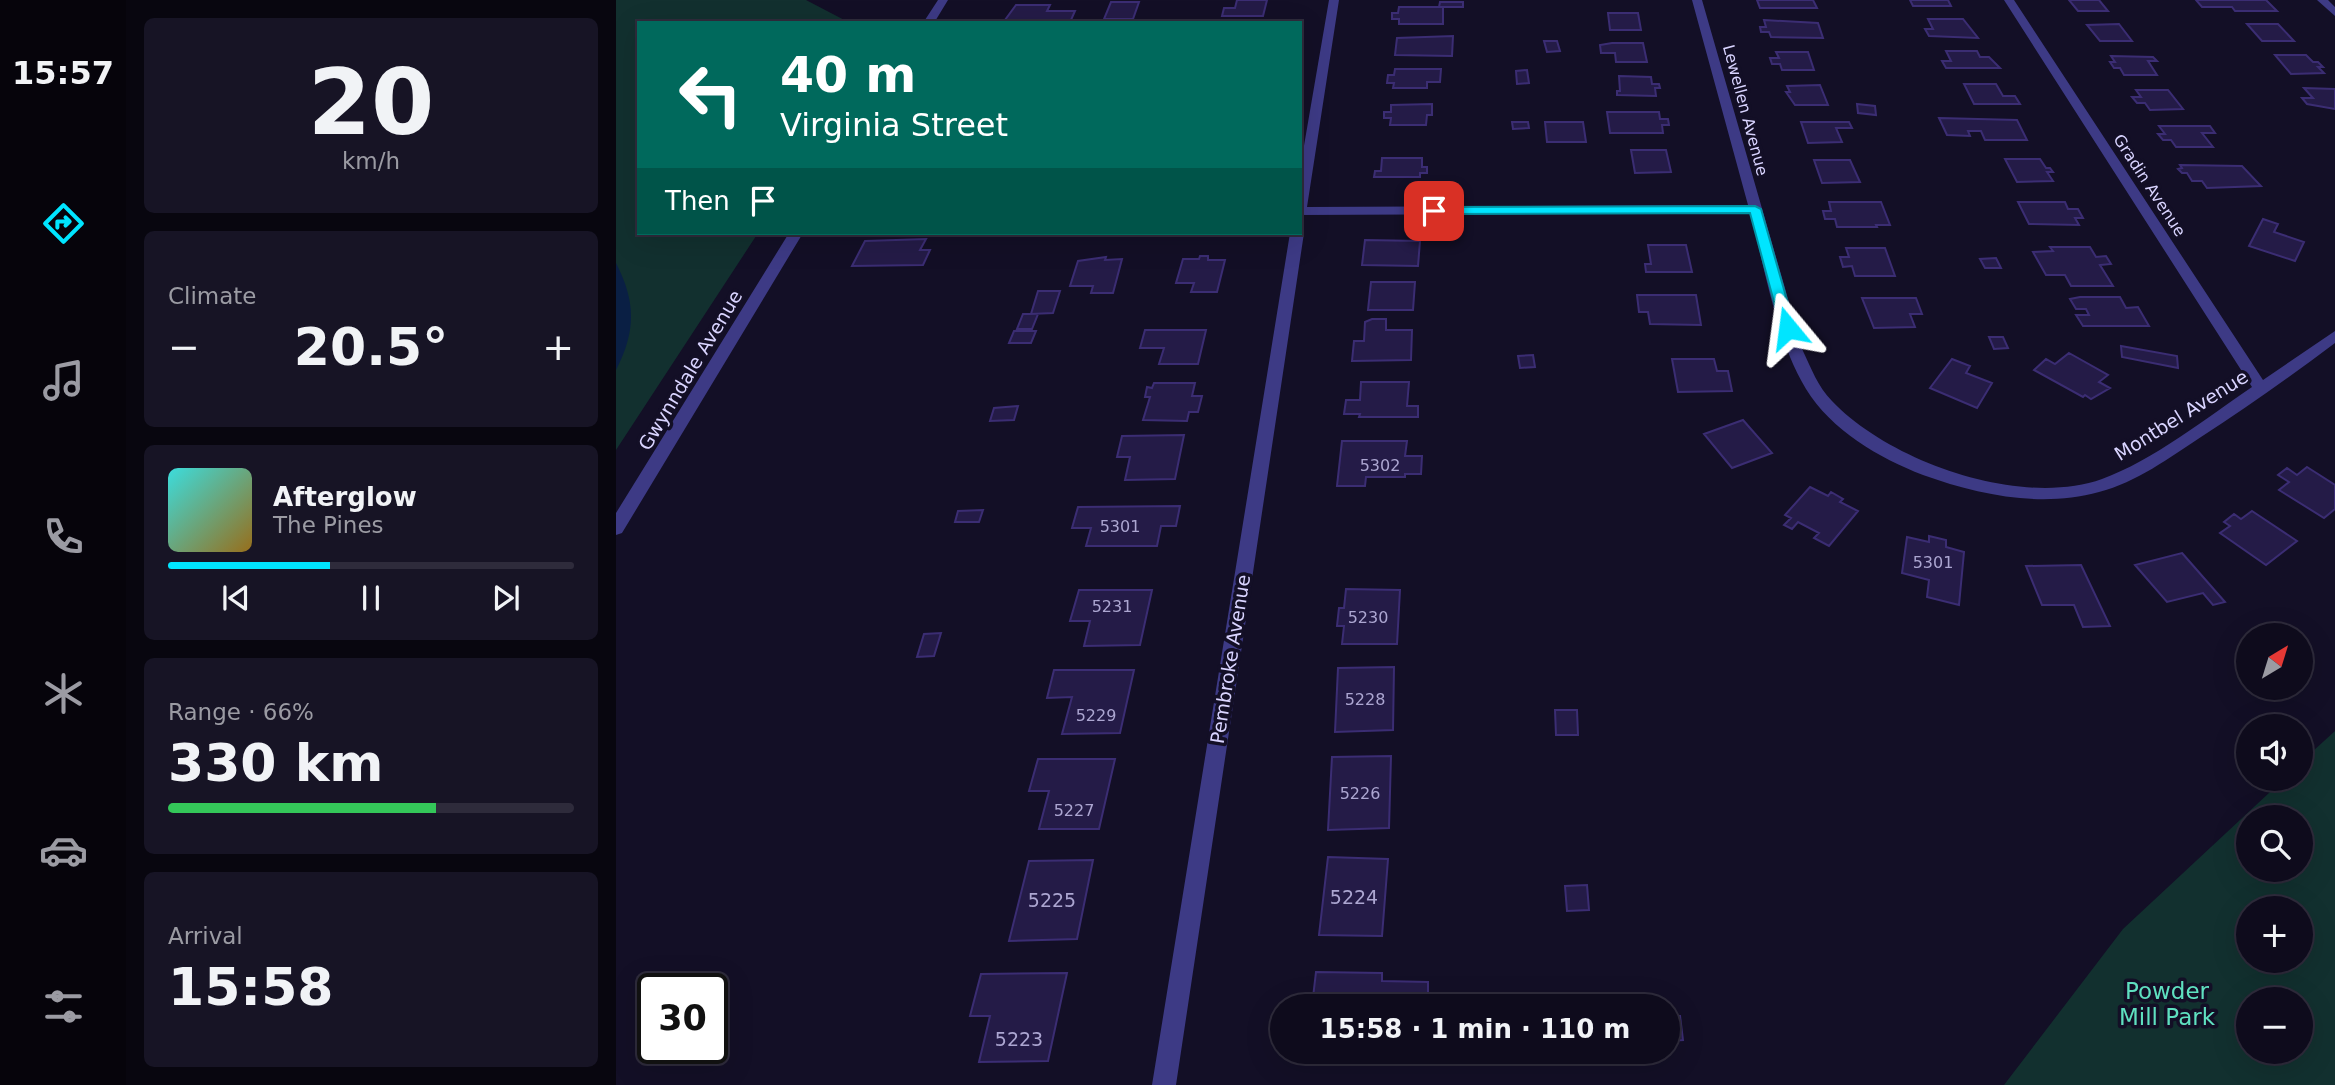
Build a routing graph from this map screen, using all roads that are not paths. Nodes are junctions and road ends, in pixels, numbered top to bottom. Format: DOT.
graph roads {
  1 [pos="943,0"];
  2 [pos="1334,0"];
  3 [pos="1698,0"];
  4 [pos="2009,0"];
  5 [pos="2322,0"];
  6 [pos="2335,13"];
  7 [pos="929,21"];
  8 [pos="1302,198"];
  9 [pos="1755,209"];
  10 [pos="1302,210"];
  11 [pos="795,235"];
  12 [pos="1297,235"];
  13 [pos="2335,336"];
  14 [pos="1795,351"];
  15 [pos="2262,390"];
  16 [pos="616,528"];
  17 [pos="1164,1085"];
  1 -- 7 [label="street"];
  2 -- 8 [label="street"];
  3 -- 9 [label="street, Lewellen Avenue"];
  4 -- 15 [label="street, Gradin Avenue"];
  5 -- 6 [label="street"];
  9 -- 10 [label="street"];
  9 -- 14 [label="street, Lewellen Avenue"];
  11 -- 16 [label="street, Gwynndale Avenue"];
  12 -- 17 [label="street, Pembroke Avenue"];
  13 -- 15 [label="street, Montbel Avenue"];
  14 -- 15 [label="street, Montbel Avenue"];
}
